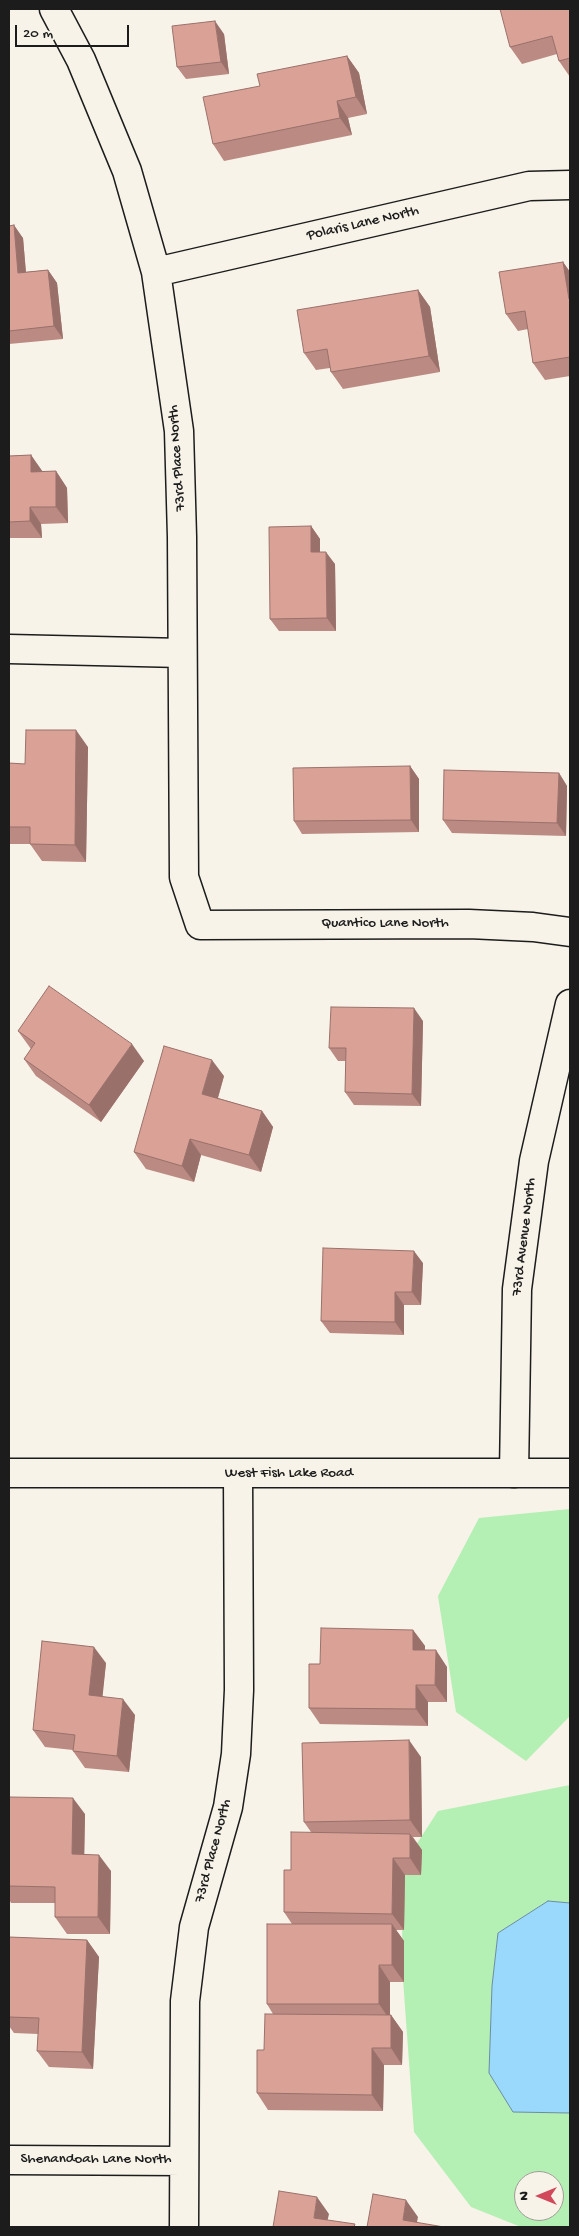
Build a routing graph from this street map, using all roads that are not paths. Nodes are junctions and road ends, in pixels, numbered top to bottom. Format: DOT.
graph roads {
  1 [pos="54,9"];
  2 [pos="570,185"];
  3 [pos="156,272"];
  4 [pos="9,649"];
  5 [pos="182,653"];
  6 [pos="200,925"];
  7 [pos="570,932"];
  8 [pos="570,1004"];
  9 [pos="9,1473"];
  10 [pos="238,1474"];
  11 [pos="514,1474"];
  12 [pos="570,1474"];
  13 [pos="9,2160"];
  14 [pos="183,2161"];
  15 [pos="184,2227"];
  1 -- 3 [label="street, 73rd Place North"];
  2 -- 3 [label="street, Polaris Lane North"];
  3 -- 5 [label="street, 73rd Place North"];
  4 -- 5 [label="street"];
  5 -- 6 [label="street, 73rd Place North"];
  6 -- 7 [label="street, Quantico Lane North"];
  8 -- 11 [label="street, 73rd Avenue North"];
  9 -- 10 [label="street, West Fish Lake Road"];
  10 -- 11 [label="street, West Fish Lake Road"];
  10 -- 14 [label="street, 73rd Place North"];
  11 -- 12 [label="street, West Fish Lake Road"];
  13 -- 14 [label="street, Shenandoah Lane North"];
  14 -- 15 [label="street, 73rd Place North"];
}
